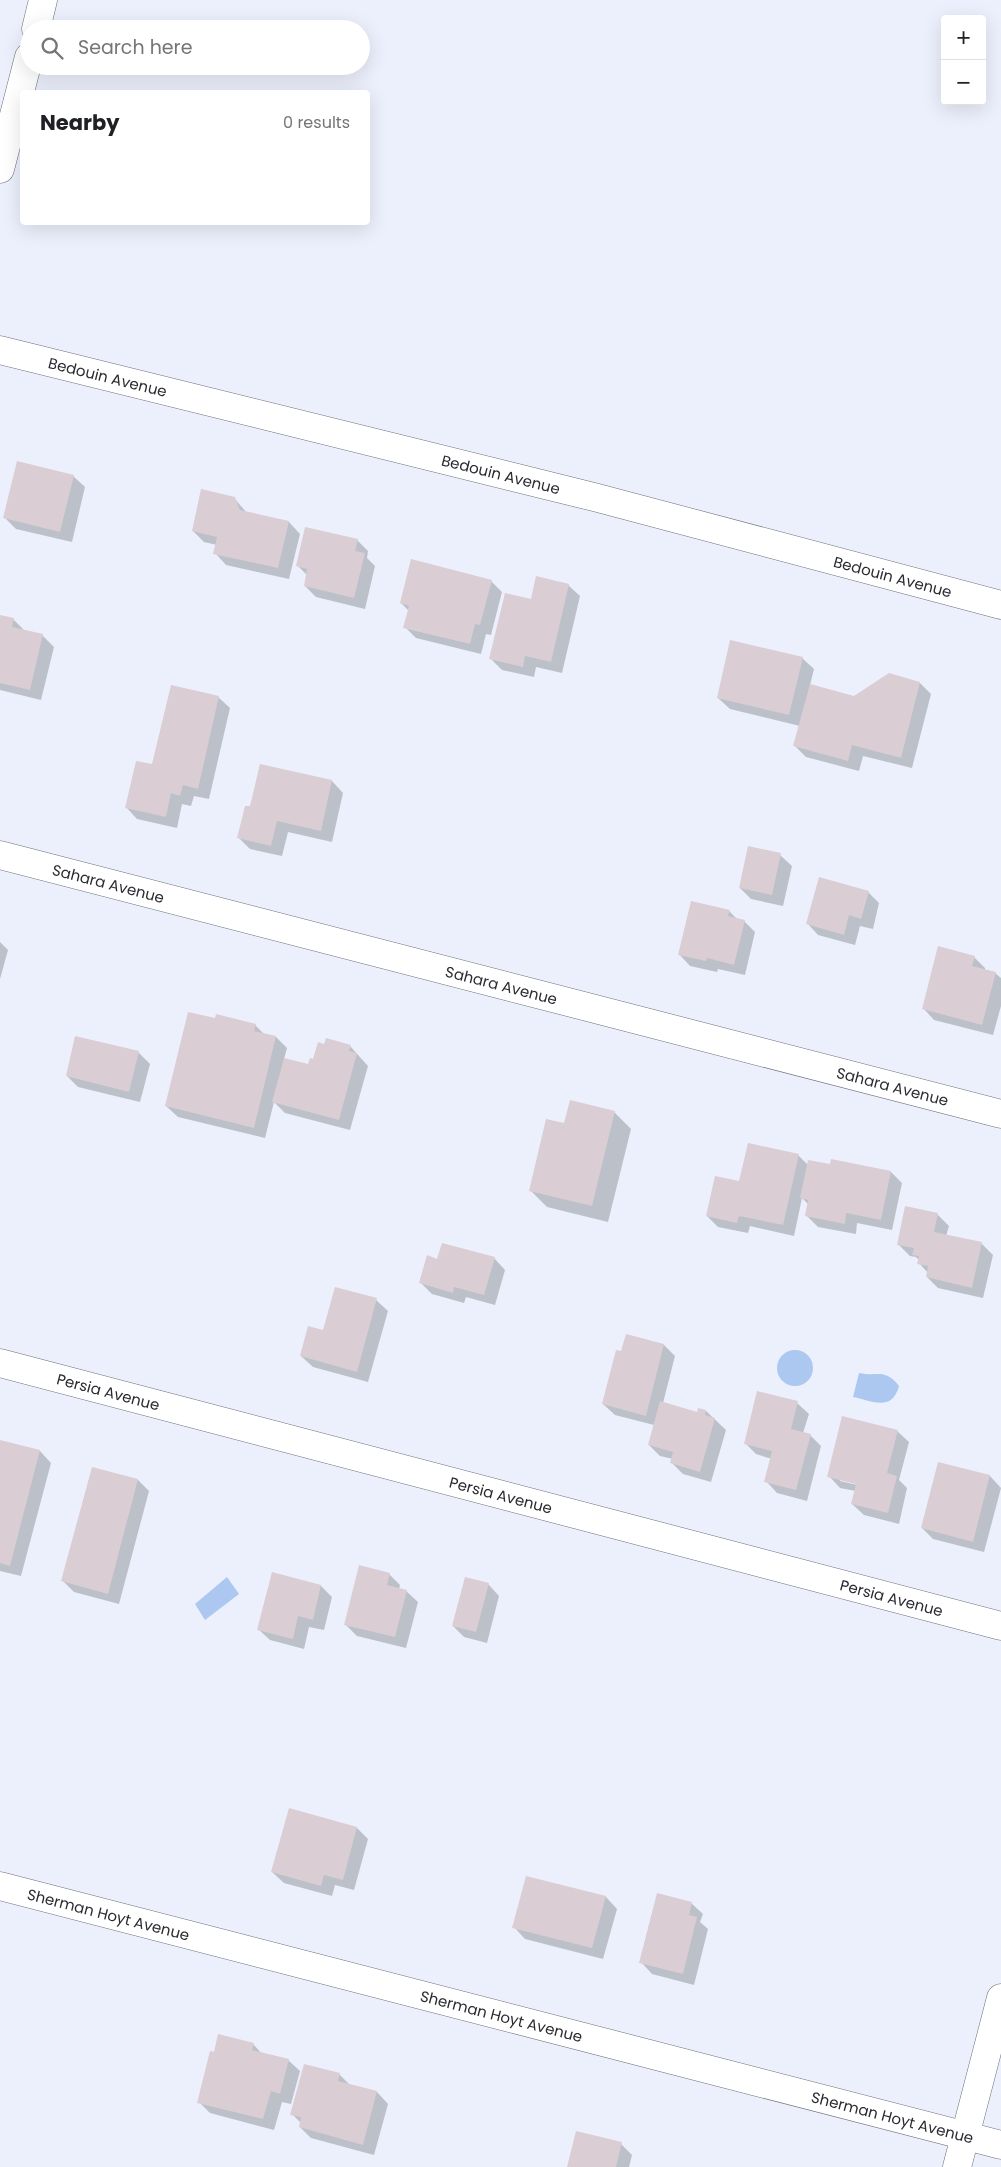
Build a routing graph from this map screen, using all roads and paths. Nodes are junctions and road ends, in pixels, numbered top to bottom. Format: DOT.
graph roads {
  1 [pos="43,0"];
  2 [pos="38,20"];
  3 [pos="25,75"];
  4 [pos="21,90"];
  5 [pos="20,92"];
  6 [pos="0,169"];
  7 [pos="0,350"];
  8 [pos="1001,605"];
  9 [pos="0,855"];
  10 [pos="1001,1114"];
  11 [pos="0,1363"];
  12 [pos="1001,1626"];
  13 [pos="0,1886"];
  14 [pos="1001,1998"];
  15 [pos="966,2136"];
  16 [pos="1001,2145"];
  17 [pos="958,2167"];
  1 -- 2 [label="street"];
  3 -- 4 [label="street"];
  5 -- 6 [label="street"];
  7 -- 8 [label="street, Bedouin Avenue"];
  9 -- 10 [label="street, Sahara Avenue"];
  11 -- 12 [label="street, Persia Avenue"];
  13 -- 15 [label="street, Sherman Hoyt Avenue"];
  14 -- 15 [label="street"];
  15 -- 16 [label="street, Sherman Hoyt Avenue"];
  15 -- 17 [label="street"];
}
